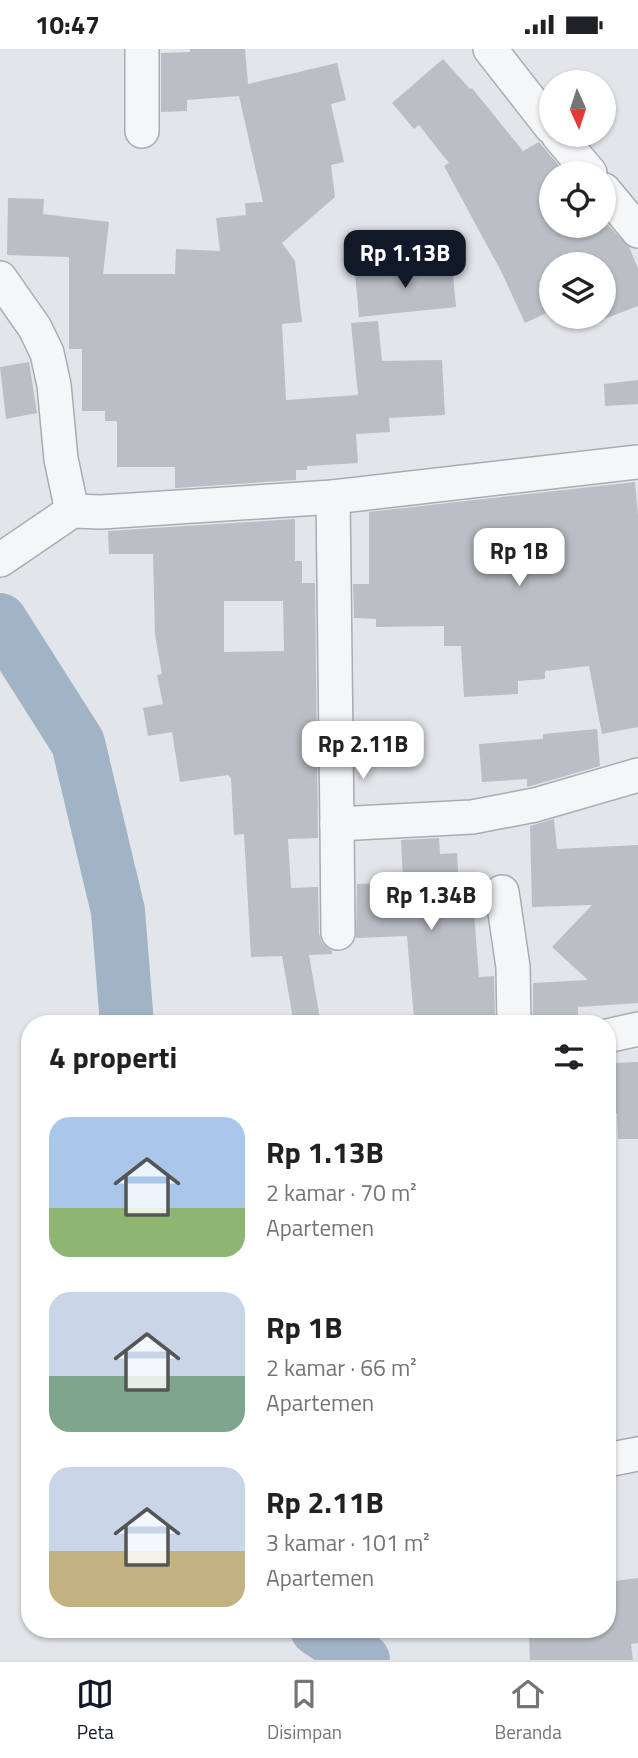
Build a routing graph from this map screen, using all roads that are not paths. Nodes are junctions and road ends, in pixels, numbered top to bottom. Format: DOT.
graph roads {
  1 [pos="142,49"];
  2 [pos="490,49"];
  3 [pos="539,112"];
  4 [pos="142,131"];
  5 [pos="568,147"];
  6 [pos="580,161"];
  7 [pos="616,204"];
  8 [pos="638,231"];
  9 [pos="0,278"];
  10 [pos="638,462"];
  11 [pos="333,497"];
  12 [pos="72,511"];
  13 [pos="0,560"];
  14 [pos="638,775"];
  15 [pos="337,824"];
  16 [pos="502,892"];
  17 [pos="338,933"];
  18 [pos="514,1015"];
  19 [pos="638,1029"];
  20 [pos="616,1034"];
  21 [pos="638,1454"];
  22 [pos="616,1458"];
  1 -- 4 [label="street"];
  2 -- 3 [label="street"];
  5 -- 6 [label="street"];
  7 -- 8 [label="street"];
  9 -- 12 [label="street"];
  10 -- 11 [label="street"];
  11 -- 12 [label="street"];
  11 -- 15 [label="street"];
  12 -- 13 [label="street"];
  14 -- 15 [label="street"];
  15 -- 17 [label="street"];
  16 -- 18 [label="street"];
  19 -- 20 [label="street"];
  21 -- 22 [label="street"];
}
